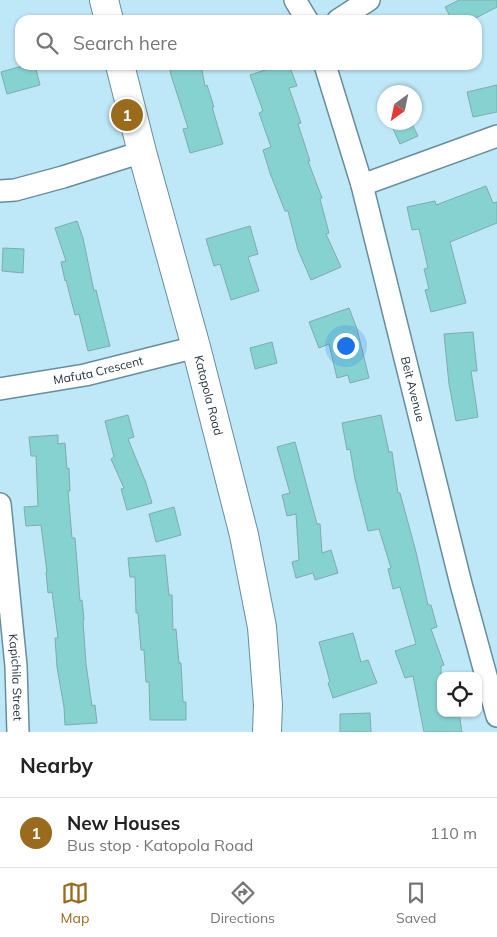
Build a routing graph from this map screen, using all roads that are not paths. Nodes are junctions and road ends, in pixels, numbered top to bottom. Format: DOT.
graph roads {
  1 [pos="104,0"];
  2 [pos="295,0"];
  3 [pos="370,0"];
  4 [pos="108,15"];
  5 [pos="304,15"];
  6 [pos="346,15"];
  7 [pos="121,70"];
  8 [pos="326,70"];
  9 [pos="495,141"];
  10 [pos="142,152"];
  11 [pos="362,185"];
  12 [pos="0,191"];
  13 [pos="196,347"];
  14 [pos="0,388"];
  15 [pos="0,504"];
  16 [pos="497,716"];
  17 [pos="18,732"];
  18 [pos="267,732"];
  1 -- 4 [label="street"];
  2 -- 5 [label="street"];
  3 -- 6 [label="street"];
  7 -- 10 [label="street, Katopola Road"];
  8 -- 11 [label="street, Beit Avenue"];
  9 -- 11 [label="street"];
  10 -- 12 [label="street"];
  10 -- 13 [label="street, Katopola Road"];
  11 -- 16 [label="street, Beit Avenue"];
  13 -- 14 [label="street, Mafuta Crescent"];
  13 -- 18 [label="street, Katopola Road"];
  15 -- 17 [label="street, Kapichila Street"];
}
